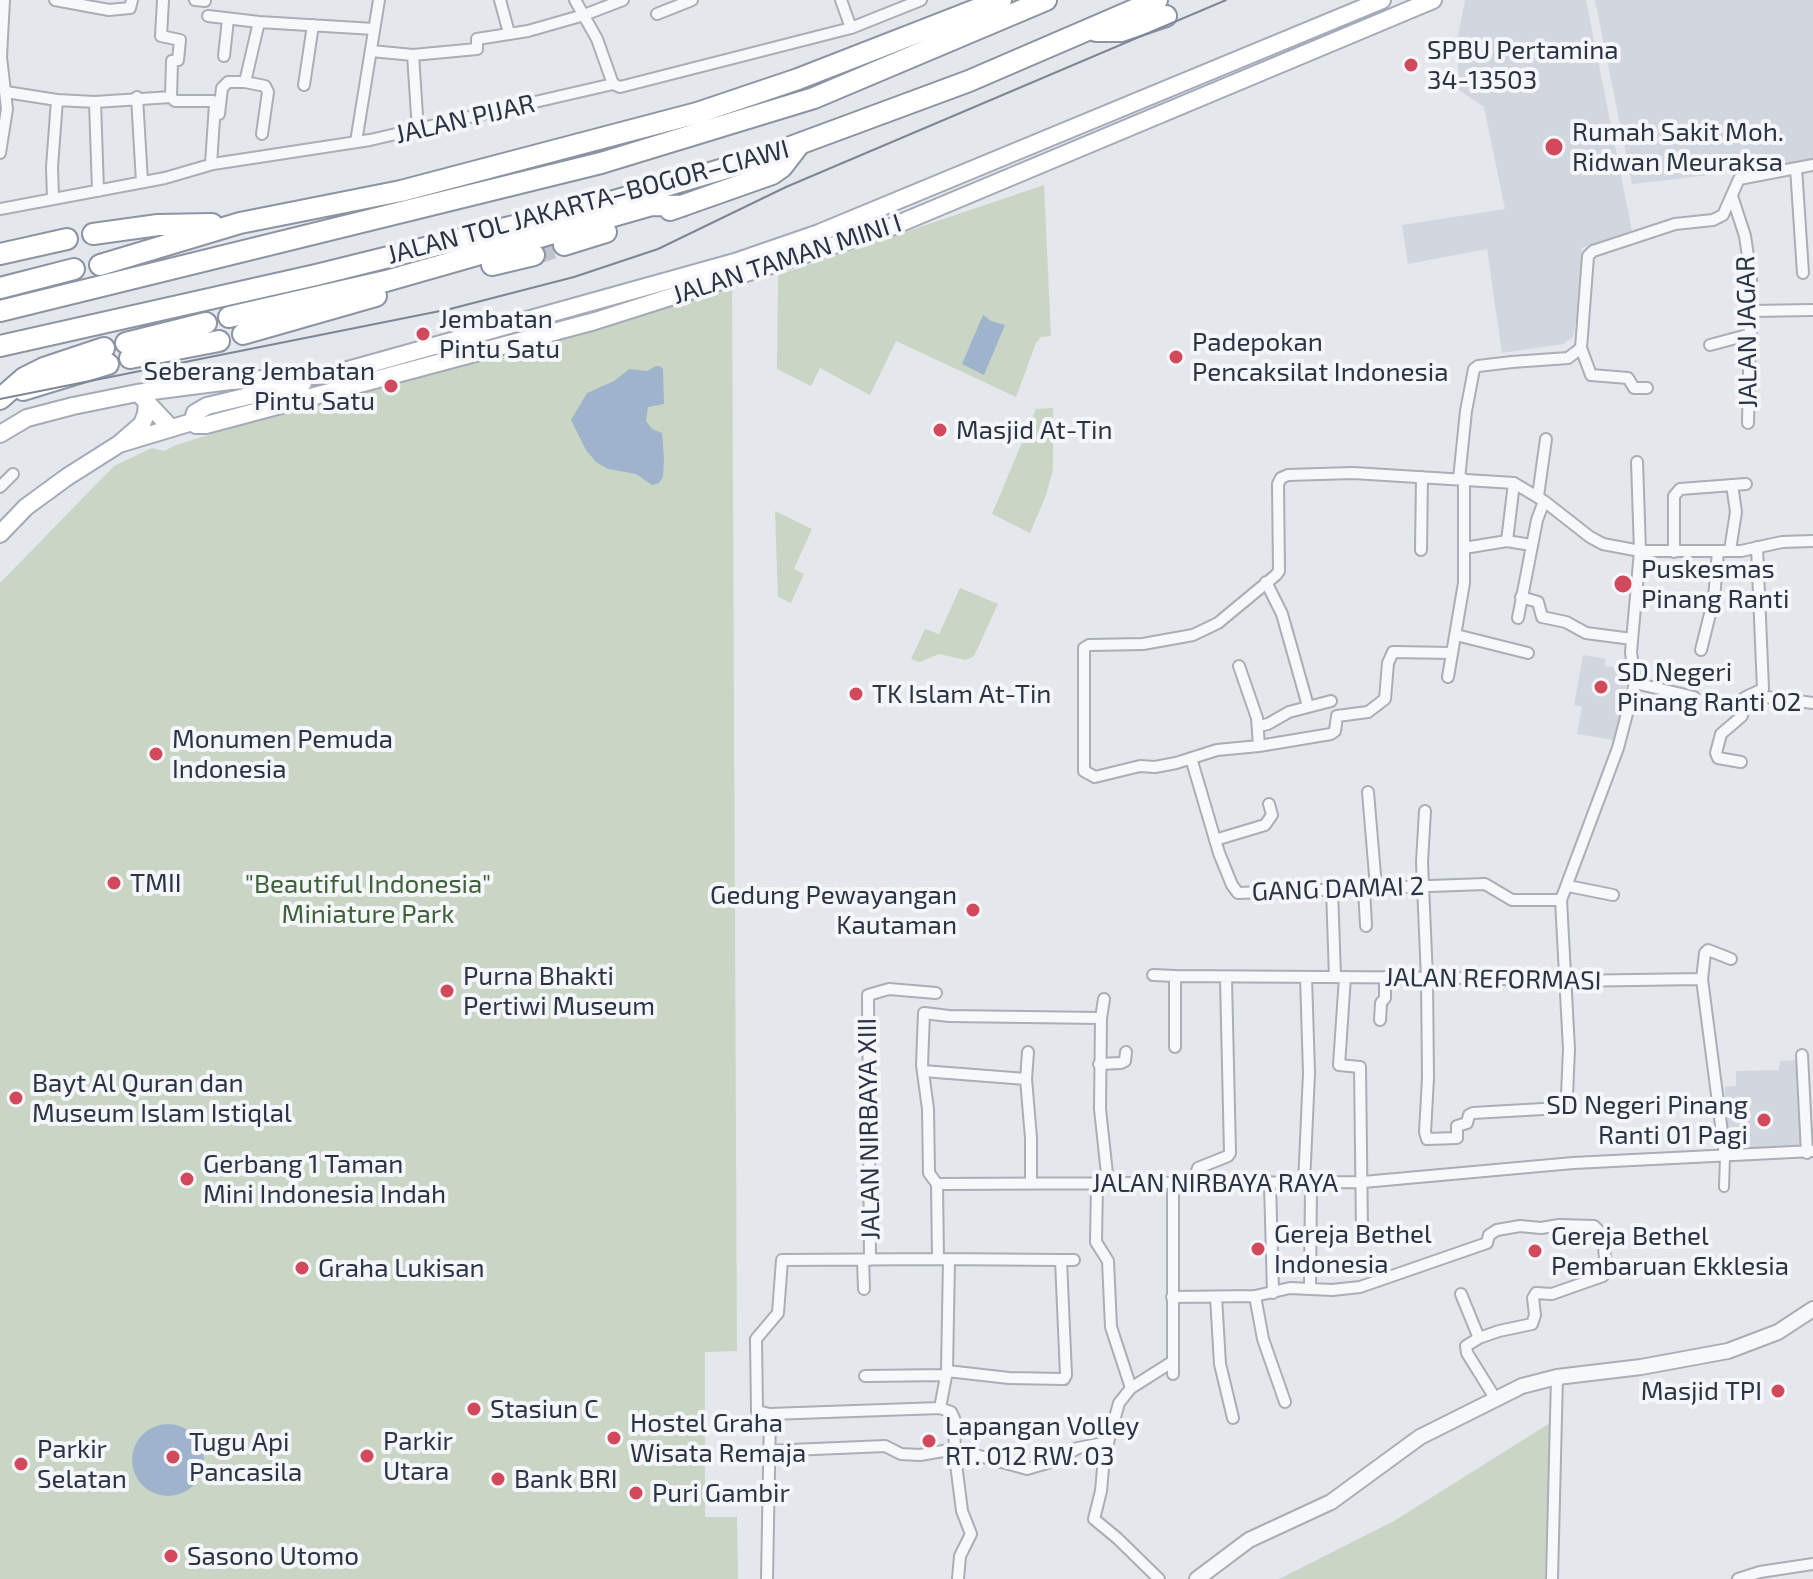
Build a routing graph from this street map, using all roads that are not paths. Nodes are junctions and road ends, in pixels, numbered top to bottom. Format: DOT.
graph roads {
  1 [pos="4,0"];
  2 [pos="55,0"];
  3 [pos="132,0"];
  4 [pos="163,0"];
  5 [pos="195,0"];
  6 [pos="379,0"];
  7 [pos="500,0"];
  8 [pos="575,0"];
  9 [pos="623,0"];
  10 [pos="692,0"];
  11 [pos="841,0"];
  12 [pos="921,0"];
  13 [pos="1001,0"];
  14 [pos="1046,0"];
  15 [pos="1382,0"];
  16 [pos="1433,0"];
  17 [pos="205,1"];
  18 [pos="894,5"];
  19 [pos="1161,8"];
  20 [pos="657,14"];
  21 [pos="584,15"];
  22 [pos="208,16"];
  23 [pos="228,19"];
  24 [pos="259,22"];
  25 [pos="313,25"];
  26 [pos="851,28"];
  27 [pos="374,29"];
  28 [pos="509,33"];
  29 [pos="371,51"];
  30 [pos="413,55"];
  31 [pos="224,56"];
  32 [pos="245,82"];
  33 [pos="613,84"];
  34 [pos="304,85"];
  35 [pos="6,92"];
  36 [pos="137,97"];
  37 [pos="171,97"];
  38 [pos="57,100"];
  39 [pos="95,102"];
  40 [pos="418,130"];
  41 [pos="262,134"];
  42 [pos="356,142"];
  43 [pos="799,145"];
  44 [pos="0,153"];
  45 [pos="212,164"];
  46 [pos="1813,165"];
  47 [pos="1796,168"];
  48 [pos="142,182"];
  49 [pos="98,191"];
  50 [pos="1732,196"];
  51 [pos="53,199"];
  52 [pos="682,206"];
  53 [pos="0,209"];
  54 [pos="240,223"];
  55 [pos="93,234"];
  56 [pos="67,239"];
  57 [pos="564,245"];
  58 [pos="0,254"];
  59 [pos="534,255"];
  60 [pos="100,265"];
  61 [pos="74,269"];
  62 [pos="1803,273"];
  63 [pos="0,288"];
  64 [pos="1813,310"];
  65 [pos="0,311"];
  66 [pos="1751,311"];
  67 [pos="229,317"];
  68 [pos="206,323"];
  69 [pos="243,334"];
  70 [pos="1751,334"];
  71 [pos="219,341"];
  72 [pos="1710,345"];
  73 [pos="0,346"];
  74 [pos="1581,348"];
  75 [pos="106,356"];
  76 [pos="330,375"];
  77 [pos="1647,388"];
  78 [pos="142,397"];
  79 [pos="2,398"];
  80 [pos="192,422"];
  81 [pos="1748,423"];
  82 [pos="171,428"];
  83 [pos="0,434"];
  84 [pos="1546,439"];
  85 [pos="119,444"];
  86 [pos="1637,462"];
  87 [pos="13,474"];
  88 [pos="1422,477"];
  89 [pos="1462,479"];
  90 [pos="1514,483"];
  91 [pos="1746,484"];
  92 [pos="1732,485"];
  93 [pos="0,487"];
  94 [pos="1541,498"];
  95 [pos="0,534"];
  96 [pos="1507,541"];
  97 [pos="1813,541"];
  98 [pos="1531,545"];
  99 [pos="1757,547"];
  100 [pos="1464,548"];
  101 [pos="1421,550"];
  102 [pos="1730,550"];
  103 [pos="1640,551"];
  104 [pos="1674,552"];
  105 [pos="1718,552"];
  106 [pos="1266,582"];
  107 [pos="1521,597"];
  108 [pos="1518,618"];
  109 [pos="1456,635"];
  110 [pos="1632,639"];
  111 [pos="1701,650"];
  112 [pos="1452,653"];
  113 [pos="1528,653"];
  114 [pos="1239,666"];
  115 [pos="1448,677"];
  116 [pos="1635,683"];
  117 [pos="1750,695"];
  118 [pos="1694,697"];
  119 [pos="1331,701"];
  120 [pos="1813,703"];
  121 [pos="1308,706"];
  122 [pos="1258,726"];
  123 [pos="1259,746"];
  124 [pos="1191,758"];
  125 [pos="1741,762"];
  126 [pos="1368,792"];
  127 [pos="1269,804"];
  128 [pos="1425,811"];
  129 [pos="1215,840"];
  130 [pos="1422,885"];
  131 [pos="1568,886"];
  132 [pos="1370,888"];
  133 [pos="1332,889"];
  134 [pos="1613,895"];
  135 [pos="1561,900"];
  136 [pos="1366,926"];
  137 [pos="1731,959"];
  138 [pos="1153,975"];
  139 [pos="1175,976"];
  140 [pos="1306,977"];
  141 [pos="1340,977"];
  142 [pos="1385,977"];
  143 [pos="1427,978"];
  144 [pos="1226,979"];
  145 [pos="1702,979"];
  146 [pos="1566,981"];
  147 [pos="936,993"];
  148 [pos="1104,999"];
  149 [pos="1101,1018"];
  150 [pos="1380,1020"];
  151 [pos="1175,1047"];
  152 [pos="1028,1052"];
  153 [pos="1126,1052"];
  154 [pos="1802,1055"];
  155 [pos="1099,1064"];
  156 [pos="923,1071"];
  157 [pos="1026,1079"];
  158 [pos="1810,1152"];
  159 [pos="1725,1156"];
  160 [pos="1031,1182"];
  161 [pos="1363,1182"];
  162 [pos="1103,1183"];
  163 [pos="1173,1183"];
  164 [pos="1193,1183"];
  165 [pos="1270,1183"];
  166 [pos="937,1184"];
  167 [pos="1307,1184"];
  168 [pos="1724,1187"];
  169 [pos="1362,1232"];
  170 [pos="944,1259"];
  171 [pos="866,1260"];
  172 [pos="1061,1260"];
  173 [pos="1074,1260"];
  174 [pos="864,1289"];
  175 [pos="1310,1289"];
  176 [pos="1273,1293"];
  177 [pos="1461,1294"];
  178 [pos="1255,1296"];
  179 [pos="1172,1297"];
  180 [pos="1216,1297"];
  181 [pos="1813,1309"];
  182 [pos="1479,1338"];
  183 [pos="946,1373"];
  184 [pos="865,1376"];
  185 [pos="1557,1377"];
  186 [pos="1131,1388"];
  187 [pos="1495,1398"];
  188 [pos="1285,1402"];
  189 [pos="940,1408"];
  190 [pos="770,1414"];
  191 [pos="1233,1418"];
  192 [pos="1108,1442"];
  193 [pos="768,1451"];
  194 [pos="955,1453"];
  195 [pos="1813,1564"];
  196 [pos="767,1579"];
  197 [pos="958,1579"];
  198 [pos="1159,1579"];
  199 [pos="1197,1579"];
  200 [pos="1552,1579"];
  201 [pos="1738,1579"];
  1 -- 35 [label="street"];
  2 -- 3 [label="street"];
  4 -- 37 [label="street"];
  5 -- 17 [label="street"];
  6 -- 27 [label="street"];
  7 -- 28 [label="street"];
  8 -- 21 [label="street"];
  9 -- 21 [label="street"];
  10 -- 20 [label="street"];
  11 -- 26 [label="street"];
  12 -- 18 [label="street, JALAN PIJAR"];
  13 -- 54 [label="highway"];
  14 -- 65 [label="highway, JALAN TOL JAKARTA–BOGOR–CIAWI"];
  15 -- 76 [label="main road, JALAN TAMAN MINI I"];
  16 -- 80 [label="main road, JALAN TAMAN MINI I"];
  18 -- 26 [label="street, JALAN PIJAR"];
  19 -- 43 [label="highway, JALAN TOL JAKARTA–BOGOR–CIAWI"];
  21 -- 28 [label="street"];
  21 -- 33 [label="street"];
  22 -- 23 [label="street"];
  23 -- 24 [label="street"];
  23 -- 31 [label="street"];
  24 -- 25 [label="street"];
  24 -- 32 [label="street"];
  25 -- 27 [label="street"];
  25 -- 34 [label="street"];
  26 -- 33 [label="street, JALAN PIJAR"];
  27 -- 29 [label="street"];
  28 -- 30 [label="street"];
  29 -- 30 [label="street"];
  29 -- 42 [label="street"];
  30 -- 40 [label="street"];
  32 -- 41 [label="street"];
  32 -- 45 [label="street"];
  33 -- 40 [label="street, JALAN PIJAR"];
  35 -- 38 [label="street"];
  35 -- 44 [label="street"];
  36 -- 37 [label="street"];
  36 -- 39 [label="street"];
  36 -- 48 [label="street"];
  37 -- 45 [label="street"];
  38 -- 39 [label="street"];
  38 -- 51 [label="street"];
  39 -- 49 [label="street"];
  40 -- 42 [label="street, JALAN PIJAR"];
  42 -- 45 [label="street, JALAN PIJAR"];
  43 -- 52 [label="highway"];
  43 -- 73 [label="highway, JALAN TOL JAKARTA–BOGOR–CIAWI"];
  45 -- 48 [label="street, JALAN PIJAR"];
  46 -- 47 [label="street"];
  47 -- 50 [label="street"];
  47 -- 62 [label="street"];
  48 -- 49 [label="street, JALAN PIJAR"];
  49 -- 51 [label="street, JALAN PIJAR"];
  50 -- 66 [label="street, JALAN JAGAR"];
  50 -- 74 [label="street"];
  51 -- 53 [label="street, JALAN PIJAR"];
  52 -- 57 [label="highway"];
  52 -- 67 [label="highway"];
  54 -- 55 [label="highway"];
  54 -- 60 [label="highway"];
  56 -- 58 [label="highway"];
  59 -- 69 [label="highway"];
  61 -- 63 [label="highway"];
  64 -- 66 [label="street"];
  66 -- 70 [label="street, JALAN JAGAR"];
  68 -- 71 [label="highway"];
  70 -- 72 [label="street"];
  70 -- 81 [label="street, JALAN JAGAR"];
  74 -- 77 [label="street"];
  74 -- 89 [label="street"];
  75 -- 79 [label="highway"];
  76 -- 78 [label="main road, JALAN TAMAN MINI I"];
  76 -- 80 [label="main road"];
  78 -- 82 [label="main road"];
  78 -- 83 [label="main road, JALAN TAMAN MINI I"];
  78 -- 85 [label="main road"];
  80 -- 82 [label="main road, JALAN TAMAN MINI I"];
  82 -- 85 [label="main road, JALAN TAMAN MINI I"];
  84 -- 94 [label="street"];
  85 -- 95 [label="main road"];
  86 -- 103 [label="street"];
  87 -- 93 [label="street"];
  88 -- 89 [label="street"];
  88 -- 101 [label="street"];
  88 -- 106 [label="street"];
  89 -- 90 [label="street"];
  89 -- 100 [label="street"];
  90 -- 94 [label="street"];
  90 -- 96 [label="street"];
  91 -- 92 [label="street"];
  92 -- 102 [label="street"];
  92 -- 104 [label="street"];
  94 -- 98 [label="street"];
  94 -- 103 [label="street"];
  96 -- 98 [label="street"];
  96 -- 100 [label="street"];
  97 -- 99 [label="street"];
  98 -- 107 [label="street"];
  99 -- 102 [label="street"];
  99 -- 117 [label="street"];
  100 -- 109 [label="street"];
  102 -- 105 [label="street"];
  103 -- 104 [label="street"];
  103 -- 110 [label="street"];
  104 -- 105 [label="street"];
  105 -- 111 [label="street"];
  106 -- 121 [label="street"];
  106 -- 124 [label="street"];
  107 -- 108 [label="street"];
  107 -- 110 [label="street"];
  109 -- 112 [label="street"];
  109 -- 113 [label="street"];
  110 -- 116 [label="street"];
  112 -- 115 [label="street"];
  112 -- 123 [label="street"];
  114 -- 122 [label="street"];
  116 -- 118 [label="street"];
  116 -- 131 [label="street"];
  117 -- 120 [label="street"];
  117 -- 125 [label="street"];
  119 -- 121 [label="street"];
  121 -- 122 [label="street"];
  122 -- 123 [label="street"];
  123 -- 124 [label="street"];
  124 -- 129 [label="street, GANG DAMAI 2"];
  126 -- 132 [label="street"];
  127 -- 129 [label="street"];
  128 -- 130 [label="street"];
  129 -- 133 [label="street, GANG DAMAI 2"];
  130 -- 132 [label="street, GANG DAMAI 2"];
  130 -- 135 [label="street, GANG DAMAI 2"];
  130 -- 143 [label="street"];
  131 -- 134 [label="street"];
  131 -- 135 [label="street"];
  132 -- 133 [label="street, GANG DAMAI 2"];
  132 -- 136 [label="street"];
  133 -- 141 [label="street"];
  135 -- 146 [label="street"];
  137 -- 145 [label="street"];
  138 -- 139 [label="street, JALAN REFORMASI"];
  139 -- 144 [label="street, JALAN REFORMASI"];
  139 -- 151 [label="street"];
  140 -- 141 [label="street, JALAN REFORMASI"];
  140 -- 144 [label="street, JALAN REFORMASI"];
  140 -- 167 [label="street"];
  141 -- 142 [label="street, JALAN REFORMASI"];
  141 -- 161 [label="street"];
  142 -- 143 [label="street, JALAN REFORMASI"];
  142 -- 150 [label="street"];
  143 -- 146 [label="street, JALAN REFORMASI"];
  143 -- 146 [label="street"];
  144 -- 164 [label="street"];
  145 -- 146 [label="street, JALAN REFORMASI"];
  145 -- 159 [label="street"];
  147 -- 171 [label="street, JALAN NIRBAYA XIII"];
  148 -- 149 [label="street"];
  149 -- 155 [label="street"];
  149 -- 156 [label="street"];
  152 -- 157 [label="street"];
  153 -- 155 [label="street"];
  154 -- 158 [label="street"];
  155 -- 162 [label="street"];
  156 -- 157 [label="street"];
  156 -- 166 [label="street"];
  157 -- 160 [label="street"];
  158 -- 159 [label="street, JALAN NIRBAYA RAYA"];
  159 -- 161 [label="street, JALAN NIRBAYA RAYA"];
  159 -- 168 [label="street"];
  160 -- 162 [label="street, JALAN NIRBAYA RAYA"];
  160 -- 166 [label="street, JALAN NIRBAYA RAYA"];
  161 -- 167 [label="street, JALAN NIRBAYA RAYA"];
  161 -- 169 [label="street"];
  162 -- 163 [label="street, JALAN NIRBAYA RAYA"];
  162 -- 186 [label="street"];
  163 -- 164 [label="street, JALAN NIRBAYA RAYA"];
  163 -- 179 [label="street"];
  164 -- 165 [label="street, JALAN NIRBAYA RAYA"];
  165 -- 167 [label="street, JALAN NIRBAYA RAYA"];
  165 -- 176 [label="street"];
  166 -- 170 [label="street"];
  167 -- 175 [label="street"];
  170 -- 171 [label="street"];
  170 -- 172 [label="street"];
  170 -- 183 [label="street"];
  171 -- 174 [label="street, JALAN NIRBAYA XIII"];
  171 -- 190 [label="street"];
  172 -- 173 [label="street"];
  172 -- 183 [label="street"];
  175 -- 176 [label="street"];
  175 -- 182 [label="street"];
  176 -- 178 [label="street"];
  177 -- 182 [label="street"];
  178 -- 180 [label="street"];
  178 -- 188 [label="street"];
  179 -- 180 [label="street"];
  179 -- 186 [label="street"];
  180 -- 191 [label="street"];
  181 -- 185 [label="street"];
  182 -- 187 [label="street"];
  183 -- 184 [label="street"];
  183 -- 189 [label="street"];
  185 -- 187 [label="street"];
  185 -- 200 [label="street"];
  186 -- 192 [label="street"];
  187 -- 199 [label="street"];
  189 -- 190 [label="street"];
  189 -- 194 [label="street"];
  190 -- 193 [label="street"];
  192 -- 194 [label="street"];
  192 -- 198 [label="street"];
  193 -- 194 [label="street"];
  193 -- 196 [label="street"];
  194 -- 197 [label="street"];
  195 -- 201 [label="street"];
}
